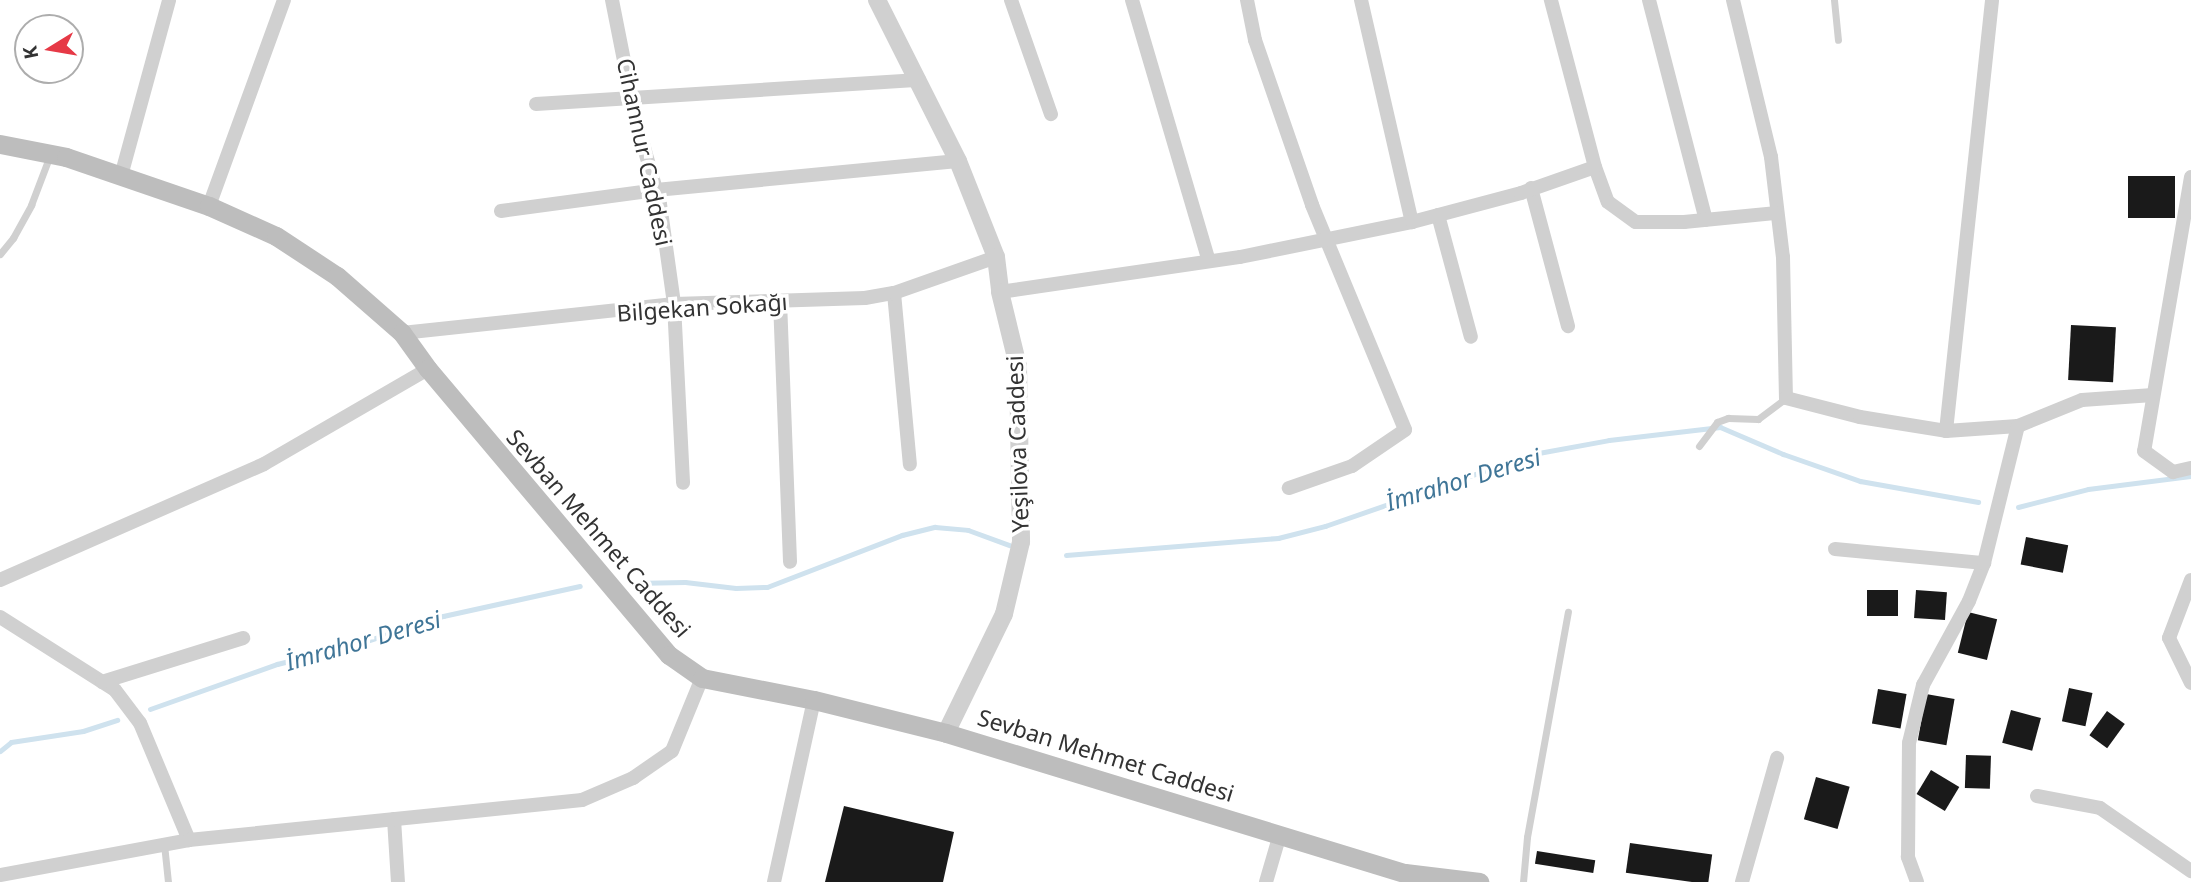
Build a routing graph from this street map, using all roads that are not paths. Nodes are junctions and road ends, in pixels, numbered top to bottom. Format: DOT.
graph roads {
  1 [pos="169,0"];
  2 [pos="284,0"];
  3 [pos="612,0"];
  4 [pos="877,0"];
  5 [pos="1010,0"];
  6 [pos="1132,0"];
  7 [pos="1247,0"];
  8 [pos="1361,0"];
  9 [pos="1551,0"];
  10 [pos="1649,0"];
  11 [pos="1733,0"];
  12 [pos="1834,0"];
  13 [pos="1992,0"];
  14 [pos="1838,40"];
  15 [pos="919,80"];
  16 [pos="632,97"];
  17 [pos="536,104"];
  18 [pos="1051,114"];
  19 [pos="0,144"];
  20 [pos="50,154"];
  21 [pos="958,161"];
  22 [pos="1595,167"];
  23 [pos="121,176"];
  24 [pos="2191,177"];
  25 [pos="1531,188"];
  26 [pos="656,190"];
  27 [pos="209,206"];
  28 [pos="501,211"];
  29 [pos="1775,213"];
  30 [pos="1438,215"];
  31 [pos="1706,219"];
  32 [pos="1412,222"];
  33 [pos="1326,238"];
  34 [pos="0,254"];
  35 [pos="996,257"];
  36 [pos="1209,261"];
  37 [pos="1000,292"];
  38 [pos="894,293"];
  39 [pos="780,301"];
  40 [pos="674,304"];
  41 [pos="1568,326"];
  42 [pos="402,333"];
  43 [pos="1471,337"];
  44 [pos="428,369"];
  45 [pos="2153,395"];
  46 [pos="1786,398"];
  47 [pos="2018,426"];
  48 [pos="1946,431"];
  49 [pos="1699,446"];
  50 [pos="910,464"];
  51 [pos="2191,468"];
  52 [pos="683,483"];
  53 [pos="1289,488"];
  54 [pos="1835,550"];
  55 [pos="790,562"];
  56 [pos="1984,563"];
  57 [pos="0,580"];
  58 [pos="2191,580"];
  59 [pos="1568,612"];
  60 [pos="0,617"];
  61 [pos="243,638"];
  62 [pos="702,678"];
  63 [pos="102,682"];
  64 [pos="2191,683"];
  65 [pos="814,700"];
  66 [pos="946,733"];
  67 [pos="1777,758"];
  68 [pos="2036,796"];
  69 [pos="394,819"];
  70 [pos="1280,834"];
  71 [pos="188,840"];
  72 [pos="163,844"];
  73 [pos="2191,870"];
  74 [pos="0,875"];
  75 [pos="168,882"];
  76 [pos="398,882"];
  77 [pos="774,882"];
  78 [pos="1266,882"];
  79 [pos="1479,882"];
  80 [pos="1523,882"];
  81 [pos="1742,882"];
  82 [pos="1917,882"];
  1 -- 23 [label="street"];
  2 -- 27 [label="street"];
  3 -- 16 [label="street, Cihannur Caddesi"];
  4 -- 15 [label="street, Yeşilova Caddesi"];
  5 -- 18 [label="street"];
  6 -- 36 [label="street"];
  7 -- 33 [label="street"];
  8 -- 32 [label="street"];
  9 -- 22 [label="street"];
  10 -- 31 [label="street"];
  11 -- 29 [label="street"];
  12 -- 14 [label="lane"];
  13 -- 48 [label="street"];
  15 -- 16 [label="street"];
  15 -- 21 [label="street, Yeşilova Caddesi"];
  16 -- 17 [label="street"];
  16 -- 26 [label="street, Cihannur Caddesi"];
  19 -- 20 [label="main road, Sevban Mehmet Caddesi"];
  20 -- 23 [label="main road, Sevban Mehmet Caddesi"];
  20 -- 34 [label="lane"];
  21 -- 26 [label="street"];
  21 -- 35 [label="street, Yeşilova Caddesi"];
  22 -- 25 [label="street"];
  22 -- 31 [label="street"];
  23 -- 27 [label="main road, Sevban Mehmet Caddesi"];
  24 -- 45 [label="street"];
  25 -- 30 [label="street"];
  25 -- 41 [label="street"];
  26 -- 28 [label="street"];
  26 -- 40 [label="street, Cihannur Caddesi"];
  27 -- 42 [label="main road, Sevban Mehmet Caddesi"];
  29 -- 31 [label="street"];
  29 -- 46 [label="street"];
  30 -- 32 [label="street"];
  30 -- 43 [label="street"];
  32 -- 33 [label="street"];
  33 -- 36 [label="street"];
  33 -- 53 [label="street"];
  35 -- 37 [label="street, Yeşilova Caddesi"];
  35 -- 38 [label="street, Bilgekan Sokağı"];
  36 -- 37 [label="street"];
  37 -- 66 [label="street, Yeşilova Caddesi"];
  38 -- 39 [label="street, Bilgekan Sokağı"];
  38 -- 50 [label="street"];
  39 -- 40 [label="street, Bilgekan Sokağı"];
  39 -- 55 [label="street"];
  40 -- 42 [label="street, Bilgekan Sokağı"];
  40 -- 52 [label="street, Cihannur Caddesi"];
  42 -- 44 [label="main road, Sevban Mehmet Caddesi"];
  44 -- 57 [label="street"];
  44 -- 62 [label="main road, Sevban Mehmet Caddesi"];
  45 -- 47 [label="street"];
  45 -- 51 [label="street"];
  46 -- 48 [label="street"];
  46 -- 49 [label="lane"];
  47 -- 48 [label="street"];
  47 -- 56 [label="street"];
  54 -- 56 [label="street"];
  56 -- 82 [label="street"];
  58 -- 64 [label="street"];
  59 -- 80 [label="lane"];
  60 -- 63 [label="street"];
  61 -- 63 [label="street"];
  62 -- 65 [label="main road, Sevban Mehmet Caddesi"];
  62 -- 69 [label="street"];
  63 -- 71 [label="street"];
  65 -- 66 [label="main road, Sevban Mehmet Caddesi"];
  65 -- 77 [label="street"];
  66 -- 70 [label="main road, Sevban Mehmet Caddesi"];
  67 -- 81 [label="street"];
  68 -- 73 [label="street"];
  69 -- 71 [label="street"];
  69 -- 76 [label="street"];
  70 -- 78 [label="street"];
  70 -- 79 [label="main road, Sevban Mehmet Caddesi"];
  71 -- 72 [label="street"];
  72 -- 74 [label="street"];
  72 -- 75 [label="lane"];
}
